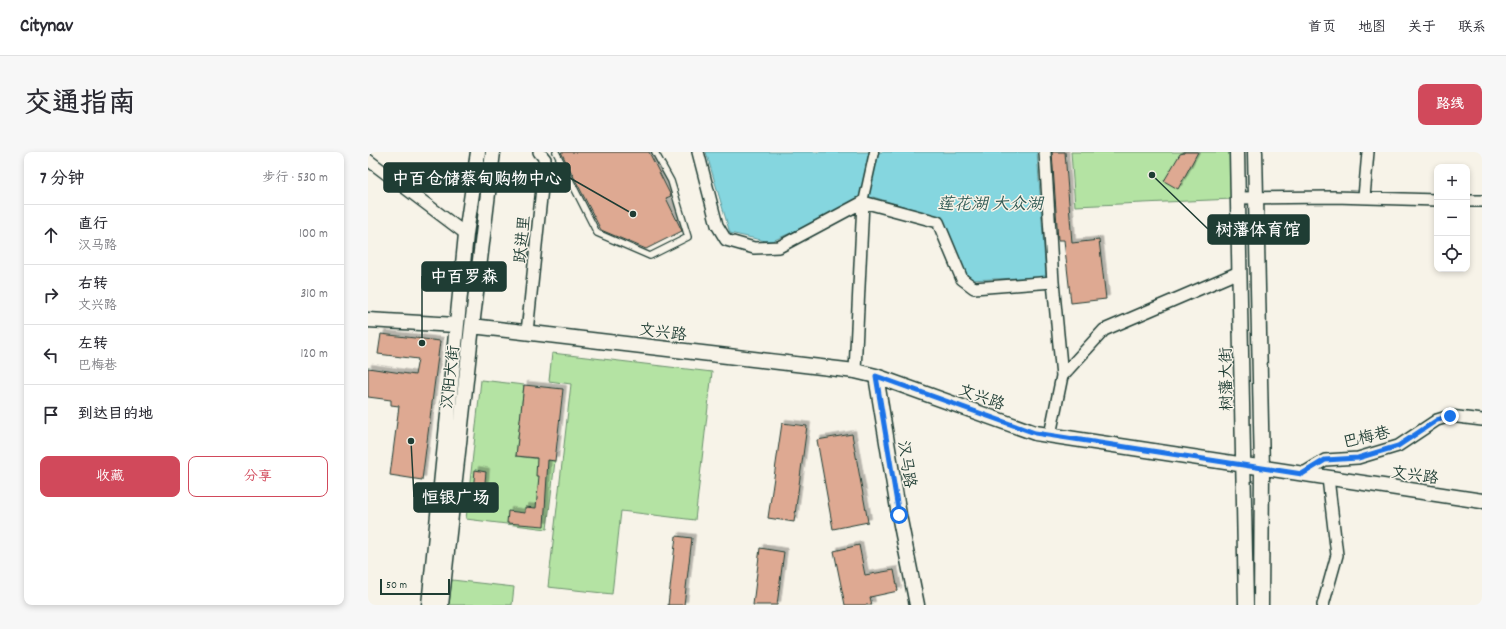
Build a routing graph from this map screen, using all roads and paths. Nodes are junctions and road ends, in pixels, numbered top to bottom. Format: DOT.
graph roads {
  1 [pos="478,152"];
  2 [pos="493,152"];
  3 [pos="539,152"];
  4 [pos="556,152"];
  5 [pos="655,152"];
  6 [pos="698,152"];
  7 [pos="874,152"];
  8 [pos="1045,152"];
  9 [pos="1237,152"];
  10 [pos="1255,152"];
  11 [pos="1368,152"];
  12 [pos="368,160"];
  13 [pos="1364,197"];
  14 [pos="1237,198"];
  15 [pos="1256,198"];
  16 [pos="1434,200"];
  17 [pos="1470,201"];
  18 [pos="1482,201"];
  19 [pos="863,202"];
  20 [pos="466,234"];
  21 [pos="1239,272"];
  22 [pos="1053,282"];
  23 [pos="368,320"];
  24 [pos="456,325"];
  25 [pos="472,326"];
  26 [pos="527,332"];
  27 [pos="855,371"];
  28 [pos="876,376"];
  29 [pos="1062,376"];
  30 [pos="1482,420"];
  31 [pos="1050,435"];
  32 [pos="1244,466"];
  33 [pos="1262,468"];
  34 [pos="1302,474"];
  35 [pos="1328,478"];
  36 [pos="1482,501"];
  37 [pos="429,605"];
  38 [pos="441,605"];
  39 [pos="917,605"];
  40 [pos="1246,605"];
  41 [pos="1261,605"];
  42 [pos="1323,605"];
  1 -- 20 [label="street, 汉阳大街"];
  2 -- 25 [label="street, 汉阳大街"];
  3 -- 26 [label="street, 跃进里"];
  4 -- 5 [label="lane"];
  6 -- 19 [label="street"];
  7 -- 19 [label="street"];
  8 -- 22 [label="street"];
  9 -- 14 [label="street, 树藩大街"];
  10 -- 15 [label="street"];
  11 -- 13 [label="street"];
  12 -- 20 [label="street"];
  13 -- 15 [label="street"];
  13 -- 16 [label="street"];
  14 -- 15 [label="street"];
  14 -- 21 [label="street, 树藩大街"];
  15 -- 33 [label="street"];
  17 -- 18 [label="street"];
  19 -- 22 [label="street"];
  19 -- 27 [label="street"];
  20 -- 24 [label="street, 汉阳大街"];
  21 -- 29 [label="street"];
  21 -- 32 [label="street, 树藩大街"];
  22 -- 29 [label="street"];
  23 -- 24 [label="street"];
  24 -- 37 [label="street, 汉阳大街"];
  25 -- 26 [label="street, 文兴路"];
  25 -- 38 [label="street, 汉阳大街"];
  26 -- 27 [label="street, 文兴路"];
  27 -- 28 [label="street, 文兴路"];
  28 -- 31 [label="street, 文兴路"];
  28 -- 39 [label="street, 汉马路"];
  29 -- 31 [label="street"];
  30 -- 34 [label="street, 巴梅巷"];
  31 -- 32 [label="street, 文兴路"];
  32 -- 33 [label="street, 文兴路"];
  32 -- 40 [label="street, 树藩大街"];
  33 -- 34 [label="street, 文兴路"];
  33 -- 41 [label="street"];
  34 -- 35 [label="street, 文兴路"];
  35 -- 36 [label="street, 文兴路"];
  35 -- 42 [label="street"];
}
